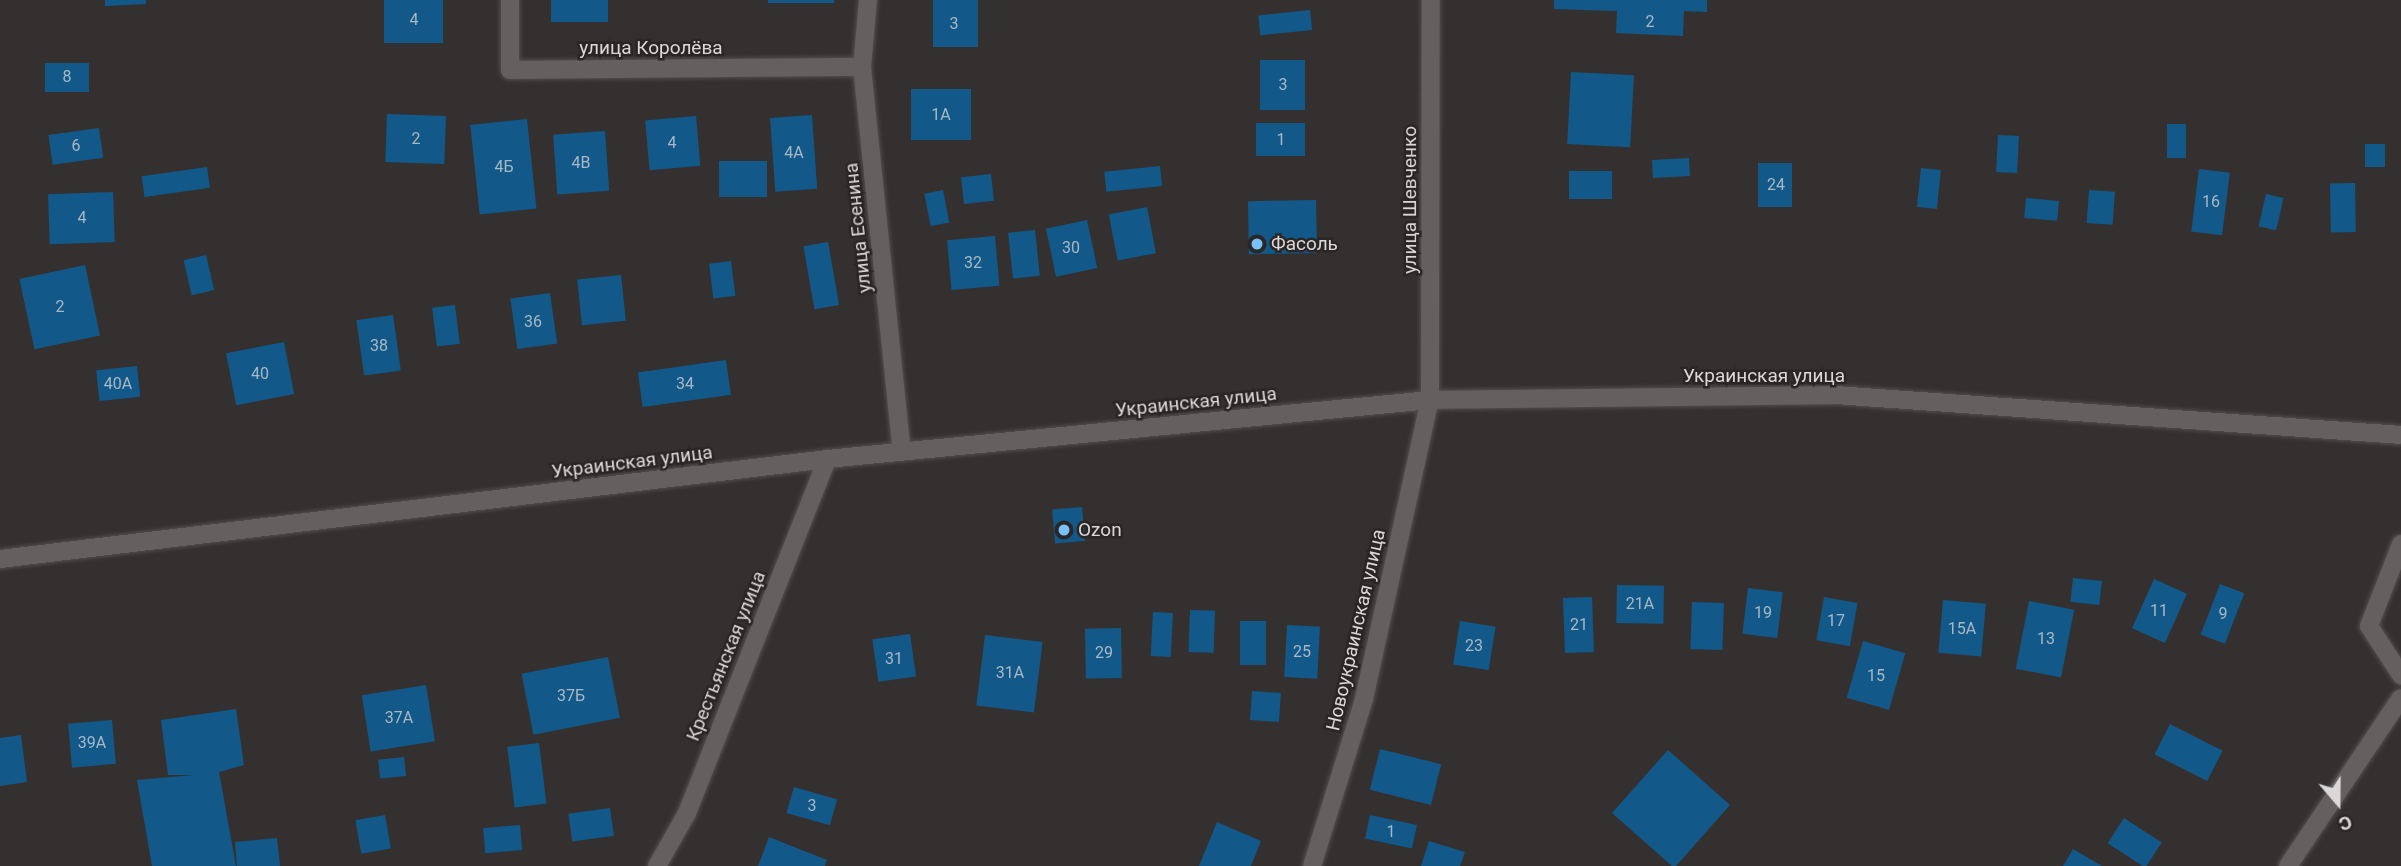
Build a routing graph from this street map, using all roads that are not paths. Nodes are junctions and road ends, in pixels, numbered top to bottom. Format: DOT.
graph roads {
  1 [pos="510,0"];
  2 [pos="868,0"];
  3 [pos="1431,0"];
  4 [pos="862,67"];
  5 [pos="1430,400"];
  6 [pos="2401,435"];
  7 [pos="902,452"];
  8 [pos="827,459"];
  9 [pos="2401,544"];
  10 [pos="0,559"];
  11 [pos="2401,675"];
  12 [pos="2401,698"];
  13 [pos="657,866"];
  14 [pos="1312,866"];
  15 [pos="2288,866"];
  1 -- 4 [label="street, улица Королёва"];
  2 -- 4 [label="street, улица Есенина"];
  3 -- 5 [label="street, улица Шевченко"];
  4 -- 7 [label="street, улица Есенина"];
  5 -- 6 [label="street, Украинская улица"];
  5 -- 7 [label="street, Украинская улица"];
  5 -- 14 [label="street, Новоукраинская улица"];
  7 -- 8 [label="street, Украинская улица"];
  8 -- 10 [label="street, Украинская улица"];
  8 -- 13 [label="street, Крестьянская улица"];
  9 -- 11 [label="street"];
  12 -- 15 [label="street"];
}
